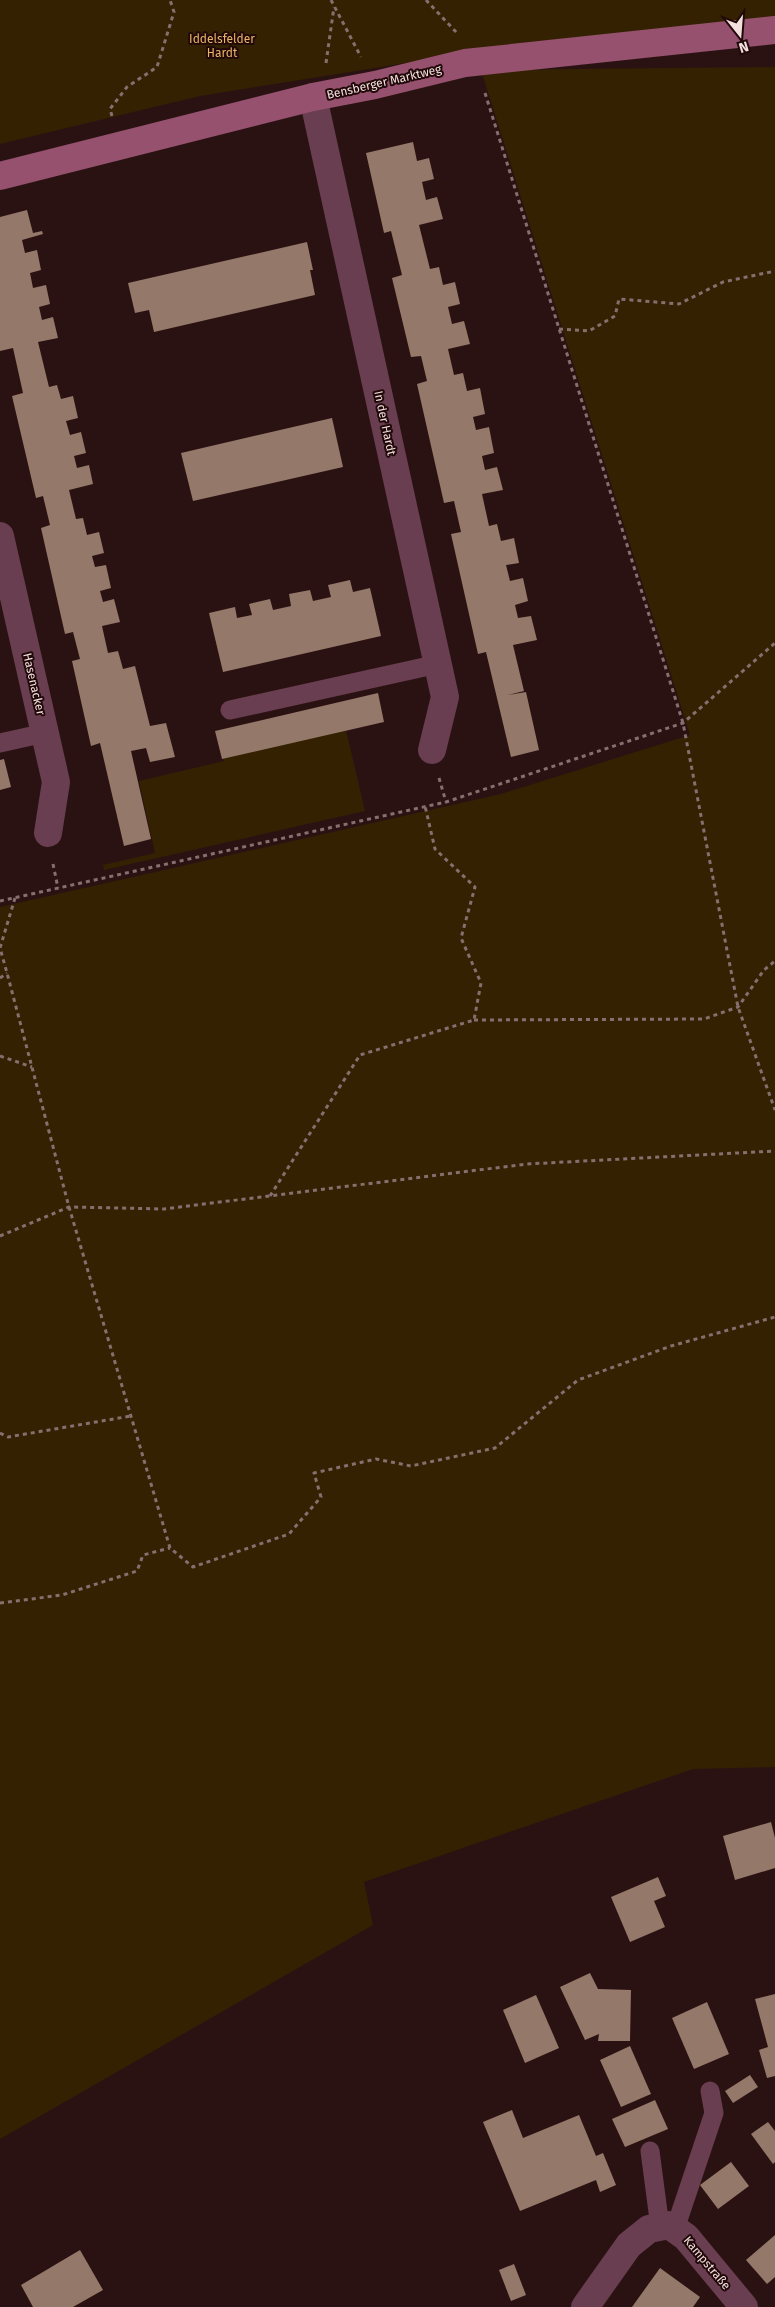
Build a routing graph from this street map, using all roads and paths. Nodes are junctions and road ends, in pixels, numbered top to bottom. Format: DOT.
graph roads {
  1 [pos="170,0"];
  2 [pos="331,0"];
  3 [pos="426,0"];
  4 [pos="334,7"];
  5 [pos="775,30"];
  6 [pos="475,61"];
  7 [pos="375,86"];
  8 [pos="317,96"];
  9 [pos="121,146"];
  10 [pos="0,176"];
  11 [pos="775,271"];
  12 [pos="559,328"];
  13 [pos="0,536"];
  14 [pos="775,643"];
  15 [pos="438,664"];
  16 [pos="230,710"];
  17 [pos="683,723"];
  18 [pos="45,733"];
  19 [pos="0,743"];
  20 [pos="432,750"];
  21 [pos="424,806"];
  22 [pos="48,832"];
  23 [pos="15,898"];
  24 [pos="0,901"];
  25 [pos="775,961"];
  26 [pos="7,973"];
  27 [pos="0,978"];
  28 [pos="738,1007"];
  29 [pos="474,1020"];
  30 [pos="0,1056"];
  31 [pos="33,1067"];
  32 [pos="775,1110"];
  33 [pos="775,1151"];
  34 [pos="270,1196"];
  35 [pos="69,1207"];
  36 [pos="0,1236"];
  37 [pos="775,1317"];
  38 [pos="130,1416"];
  39 [pos="0,1434"];
  40 [pos="170,1548"];
  41 [pos="0,1603"];
  42 [pos="710,2091"];
  43 [pos="650,2152"];
  44 [pos="667,2228"];
  45 [pos="584,2307"];
  46 [pos="744,2307"];
  1 -- 9 [label="path"];
  2 -- 4 [label="path"];
  3 -- 6 [label="path"];
  4 -- 7 [label="path"];
  4 -- 8 [label="path"];
  5 -- 6 [label="street, Bensberger Marktweg"];
  6 -- 7 [label="street, Bensberger Marktweg"];
  6 -- 12 [label="path"];
  7 -- 8 [label="street, Bensberger Marktweg"];
  8 -- 9 [label="street, Bensberger Marktweg"];
  8 -- 15 [label="street, In der Hardt"];
  9 -- 10 [label="street, Bensberger Marktweg"];
  11 -- 12 [label="path"];
  12 -- 17 [label="path"];
  13 -- 18 [label="street, Hasenacker"];
  14 -- 17 [label="path"];
  15 -- 16 [label="lane"];
  15 -- 20 [label="street, In der Hardt"];
  17 -- 21 [label="path"];
  17 -- 28 [label="path"];
  18 -- 19 [label="lane"];
  18 -- 22 [label="street, Hasenacker"];
  21 -- 23 [label="path"];
  21 -- 29 [label="path"];
  23 -- 24 [label="path"];
  23 -- 26 [label="path"];
  25 -- 28 [label="path"];
  26 -- 27 [label="path"];
  26 -- 31 [label="path"];
  28 -- 29 [label="path"];
  28 -- 32 [label="path"];
  29 -- 34 [label="path"];
  30 -- 31 [label="path"];
  31 -- 35 [label="path"];
  33 -- 34 [label="path"];
  34 -- 35 [label="path"];
  35 -- 36 [label="path"];
  35 -- 38 [label="path"];
  37 -- 40 [label="path"];
  38 -- 39 [label="path"];
  38 -- 40 [label="path"];
  40 -- 41 [label="path"];
  42 -- 44 [label="lane"];
  43 -- 44 [label="lane"];
  44 -- 45 [label="street"];
  44 -- 46 [label="street, Kampstraße"];
}
